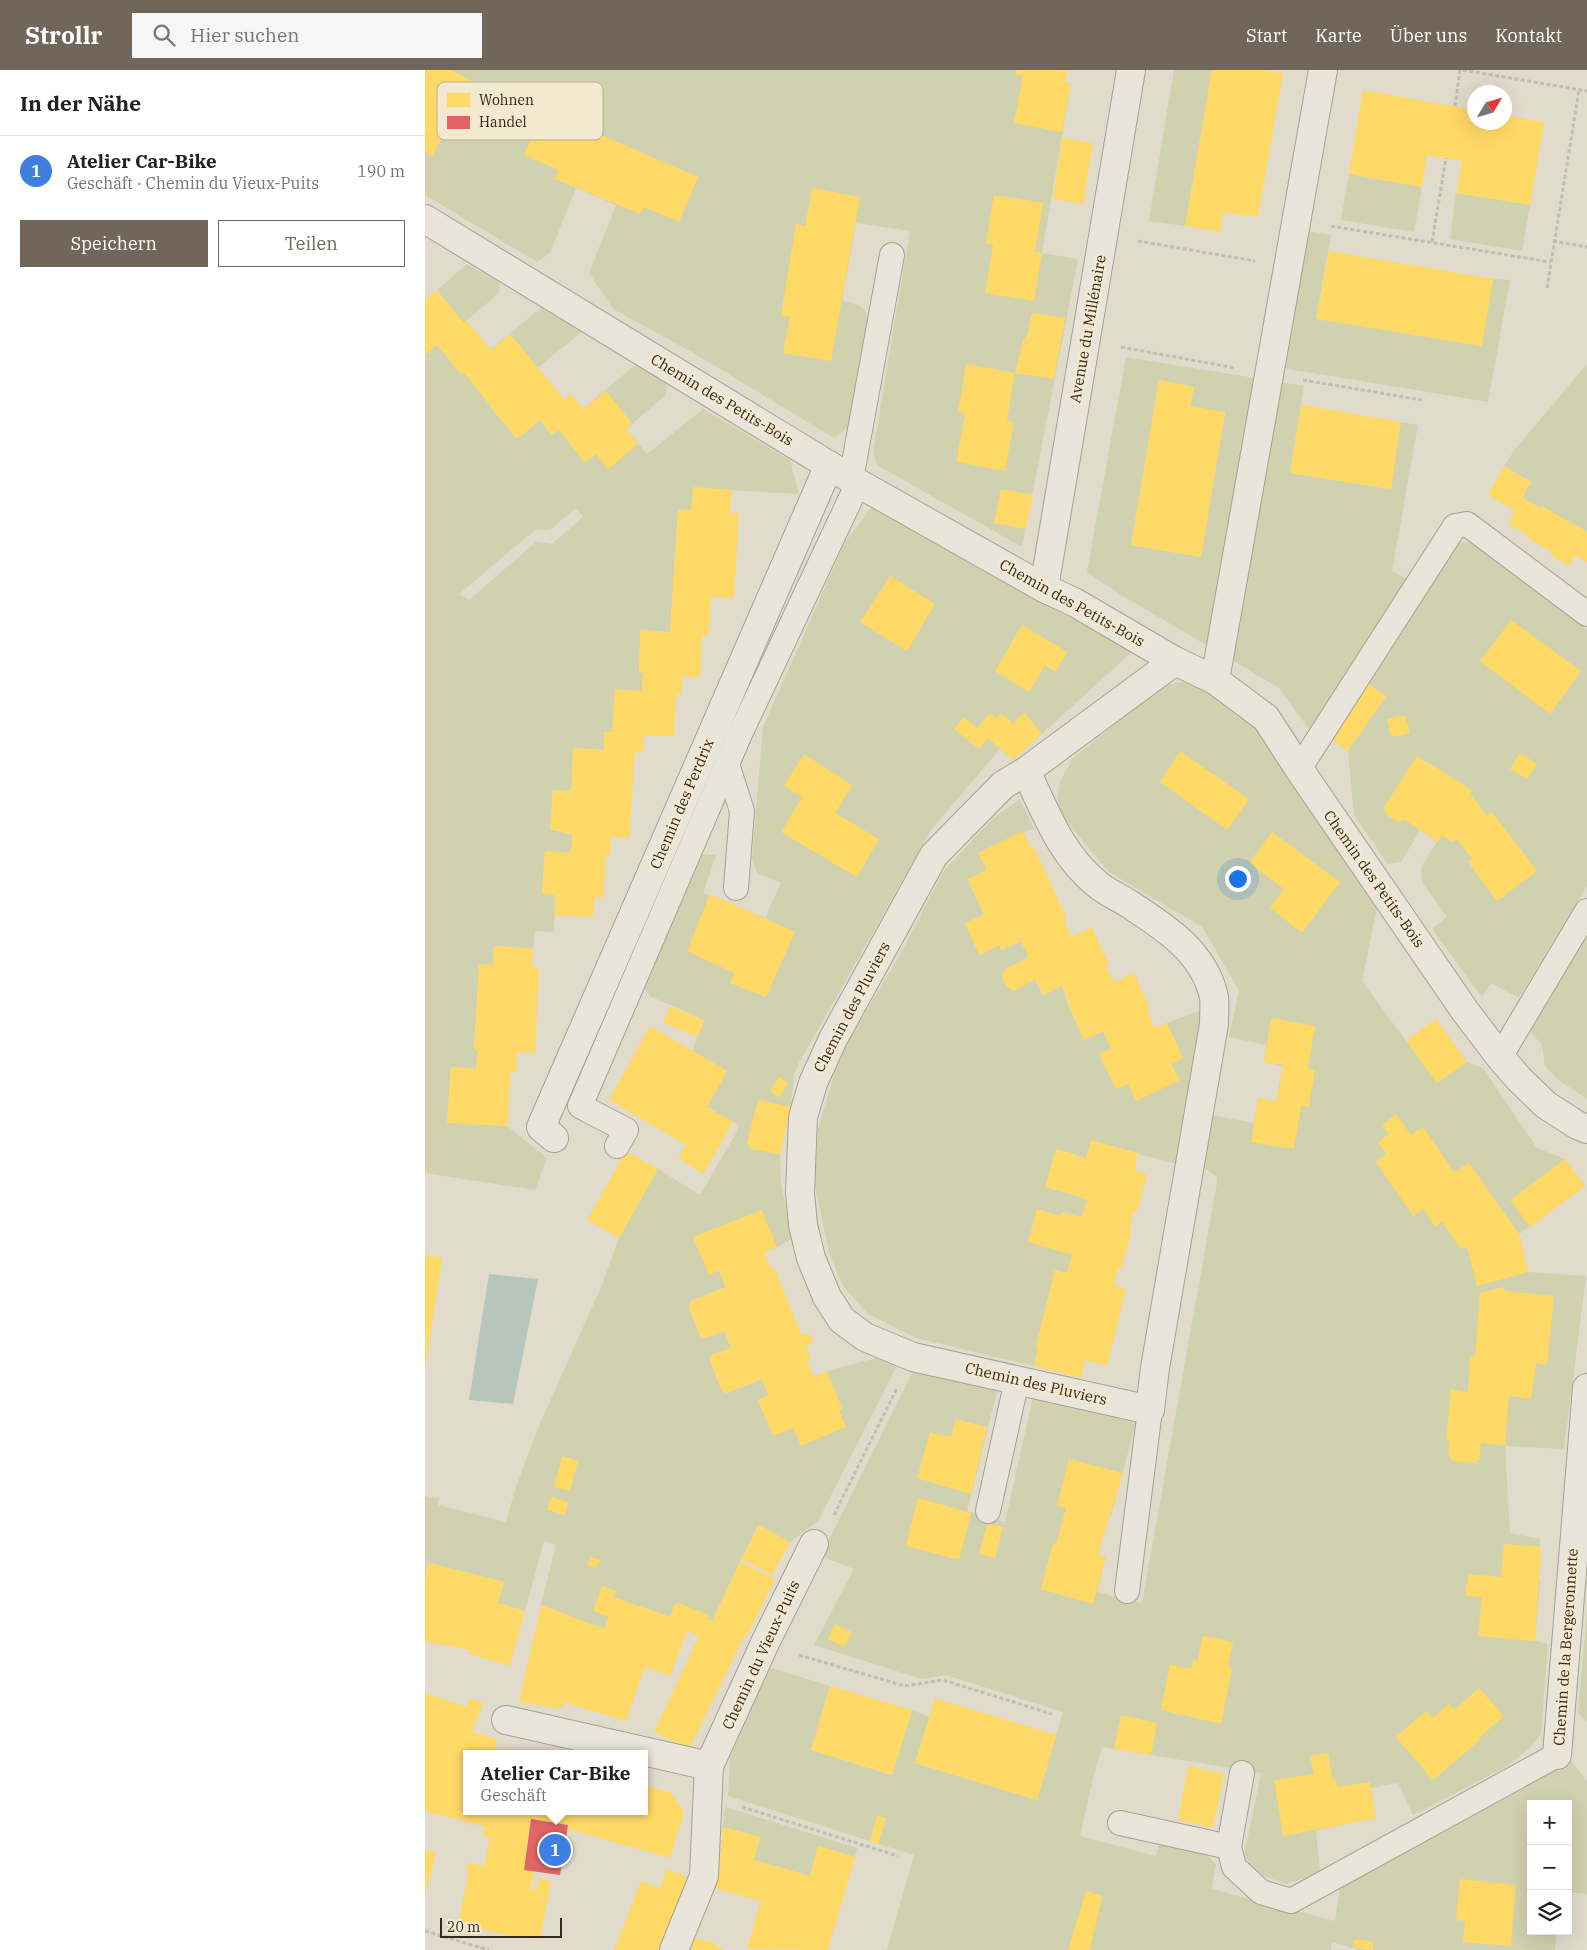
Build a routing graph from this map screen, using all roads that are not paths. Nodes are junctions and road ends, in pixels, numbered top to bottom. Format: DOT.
graph roads {
  1 [pos="1131,70"];
  2 [pos="1323,70"];
  3 [pos="425,219"];
  4 [pos="892,255"];
  5 [pos="846,476"];
  6 [pos="1044,588"];
  7 [pos="1587,614"];
  8 [pos="1175,660"];
  9 [pos="1215,680"];
  10 [pos="727,764"];
  11 [pos="1299,769"];
  12 [pos="1026,771"];
  13 [pos="737,888"];
  14 [pos="1587,911"];
  15 [pos="1501,1057"];
  16 [pos="1587,1129"];
  17 [pos="554,1138"];
  18 [pos="617,1146"];
  19 [pos="1017,1380"];
  20 [pos="1587,1388"];
  21 [pos="1150,1410"];
  22 [pos="988,1511"];
  23 [pos="814,1544"];
  24 [pos="1127,1591"];
  25 [pos="506,1720"];
  26 [pos="638,1750"];
  27 [pos="648,1752"];
  28 [pos="1557,1755"];
  29 [pos="709,1766"];
  30 [pos="1242,1773"];
  31 [pos="1120,1823"];
  32 [pos="1229,1846"];
  33 [pos="674,1950"];
  1 -- 6 [label="street, Avenue du Millénaire"];
  2 -- 9 [label="street"];
  3 -- 5 [label="street, Chemin des Petits-Bois"];
  4 -- 5 [label="lane"];
  5 -- 6 [label="street, Chemin des Petits-Bois"];
  5 -- 10 [label="lane"];
  5 -- 17 [label="street, Chemin des Perdrix"];
  6 -- 8 [label="street, Chemin des Petits-Bois"];
  7 -- 11 [label="lane"];
  8 -- 9 [label="street, Chemin des Petits-Bois"];
  8 -- 12 [label="street, Chemin des Pluviers"];
  9 -- 11 [label="street, Chemin des Petits-Bois"];
  10 -- 13 [label="lane"];
  10 -- 18 [label="lane"];
  11 -- 15 [label="street, Chemin des Petits-Bois"];
  12 -- 19 [label="street, Chemin des Pluviers"];
  12 -- 21 [label="street"];
  14 -- 15 [label="lane"];
  15 -- 16 [label="street, Chemin des Petits-Bois"];
  19 -- 21 [label="street, Chemin des Pluviers"];
  19 -- 22 [label="lane"];
  20 -- 28 [label="street, Chemin de la Bergeronnette"];
  21 -- 24 [label="lane"];
  23 -- 29 [label="street, Chemin du Vieux-Puits"];
  25 -- 26 [label="street"];
  27 -- 29 [label="street"];
  28 -- 32 [label="lane"];
  29 -- 33 [label="street, Chemin du Vieux-Puits"];
  30 -- 32 [label="lane"];
  31 -- 32 [label="lane"];
}
